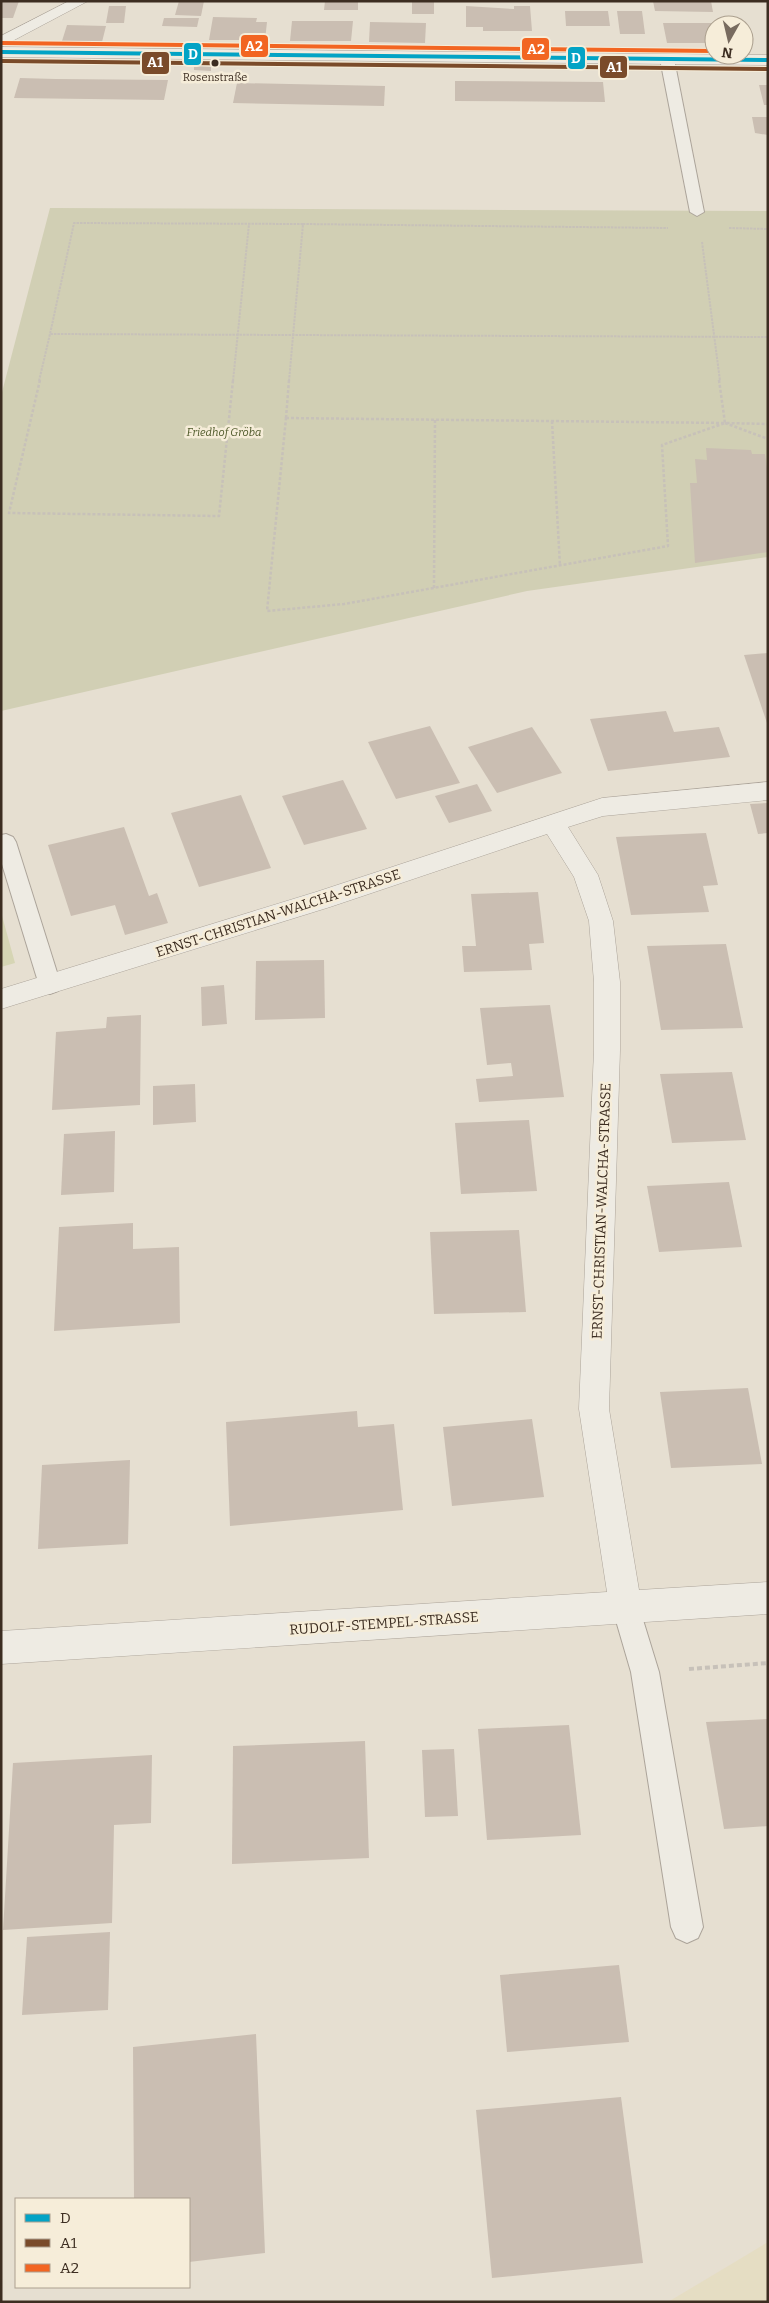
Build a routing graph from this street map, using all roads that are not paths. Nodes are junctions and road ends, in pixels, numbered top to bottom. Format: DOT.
graph roads {
  1 [pos="81,1"];
  2 [pos="1,42"];
  3 [pos="1,52"];
  4 [pos="667,59"];
  5 [pos="768,60"];
  6 [pos="697,212"];
  7 [pos="768,791"];
  8 [pos="553,824"];
  9 [pos="1,844"];
  10 [pos="50,984"];
  11 [pos="1,999"];
  12 [pos="768,1598"];
  13 [pos="626,1607"];
  14 [pos="1,1648"];
  15 [pos="687,1927"];
  1 -- 2 [label="street"];
  3 -- 4 [label="street"];
  4 -- 5 [label="street"];
  4 -- 6 [label="lane"];
  7 -- 8 [label="street, ERNST-CHRISTIAN-WALCHA-STRASSE"];
  8 -- 10 [label="street, ERNST-CHRISTIAN-WALCHA-STRASSE"];
  8 -- 13 [label="street, ERNST-CHRISTIAN-WALCHA-STRASSE"];
  9 -- 10 [label="lane"];
  10 -- 11 [label="street, ERNST-CHRISTIAN-WALCHA-STRASSE"];
  12 -- 13 [label="street, RUDOLF-STEMPEL-STRASSE"];
  13 -- 14 [label="street, RUDOLF-STEMPEL-STRASSE"];
  13 -- 15 [label="lane"];
}
